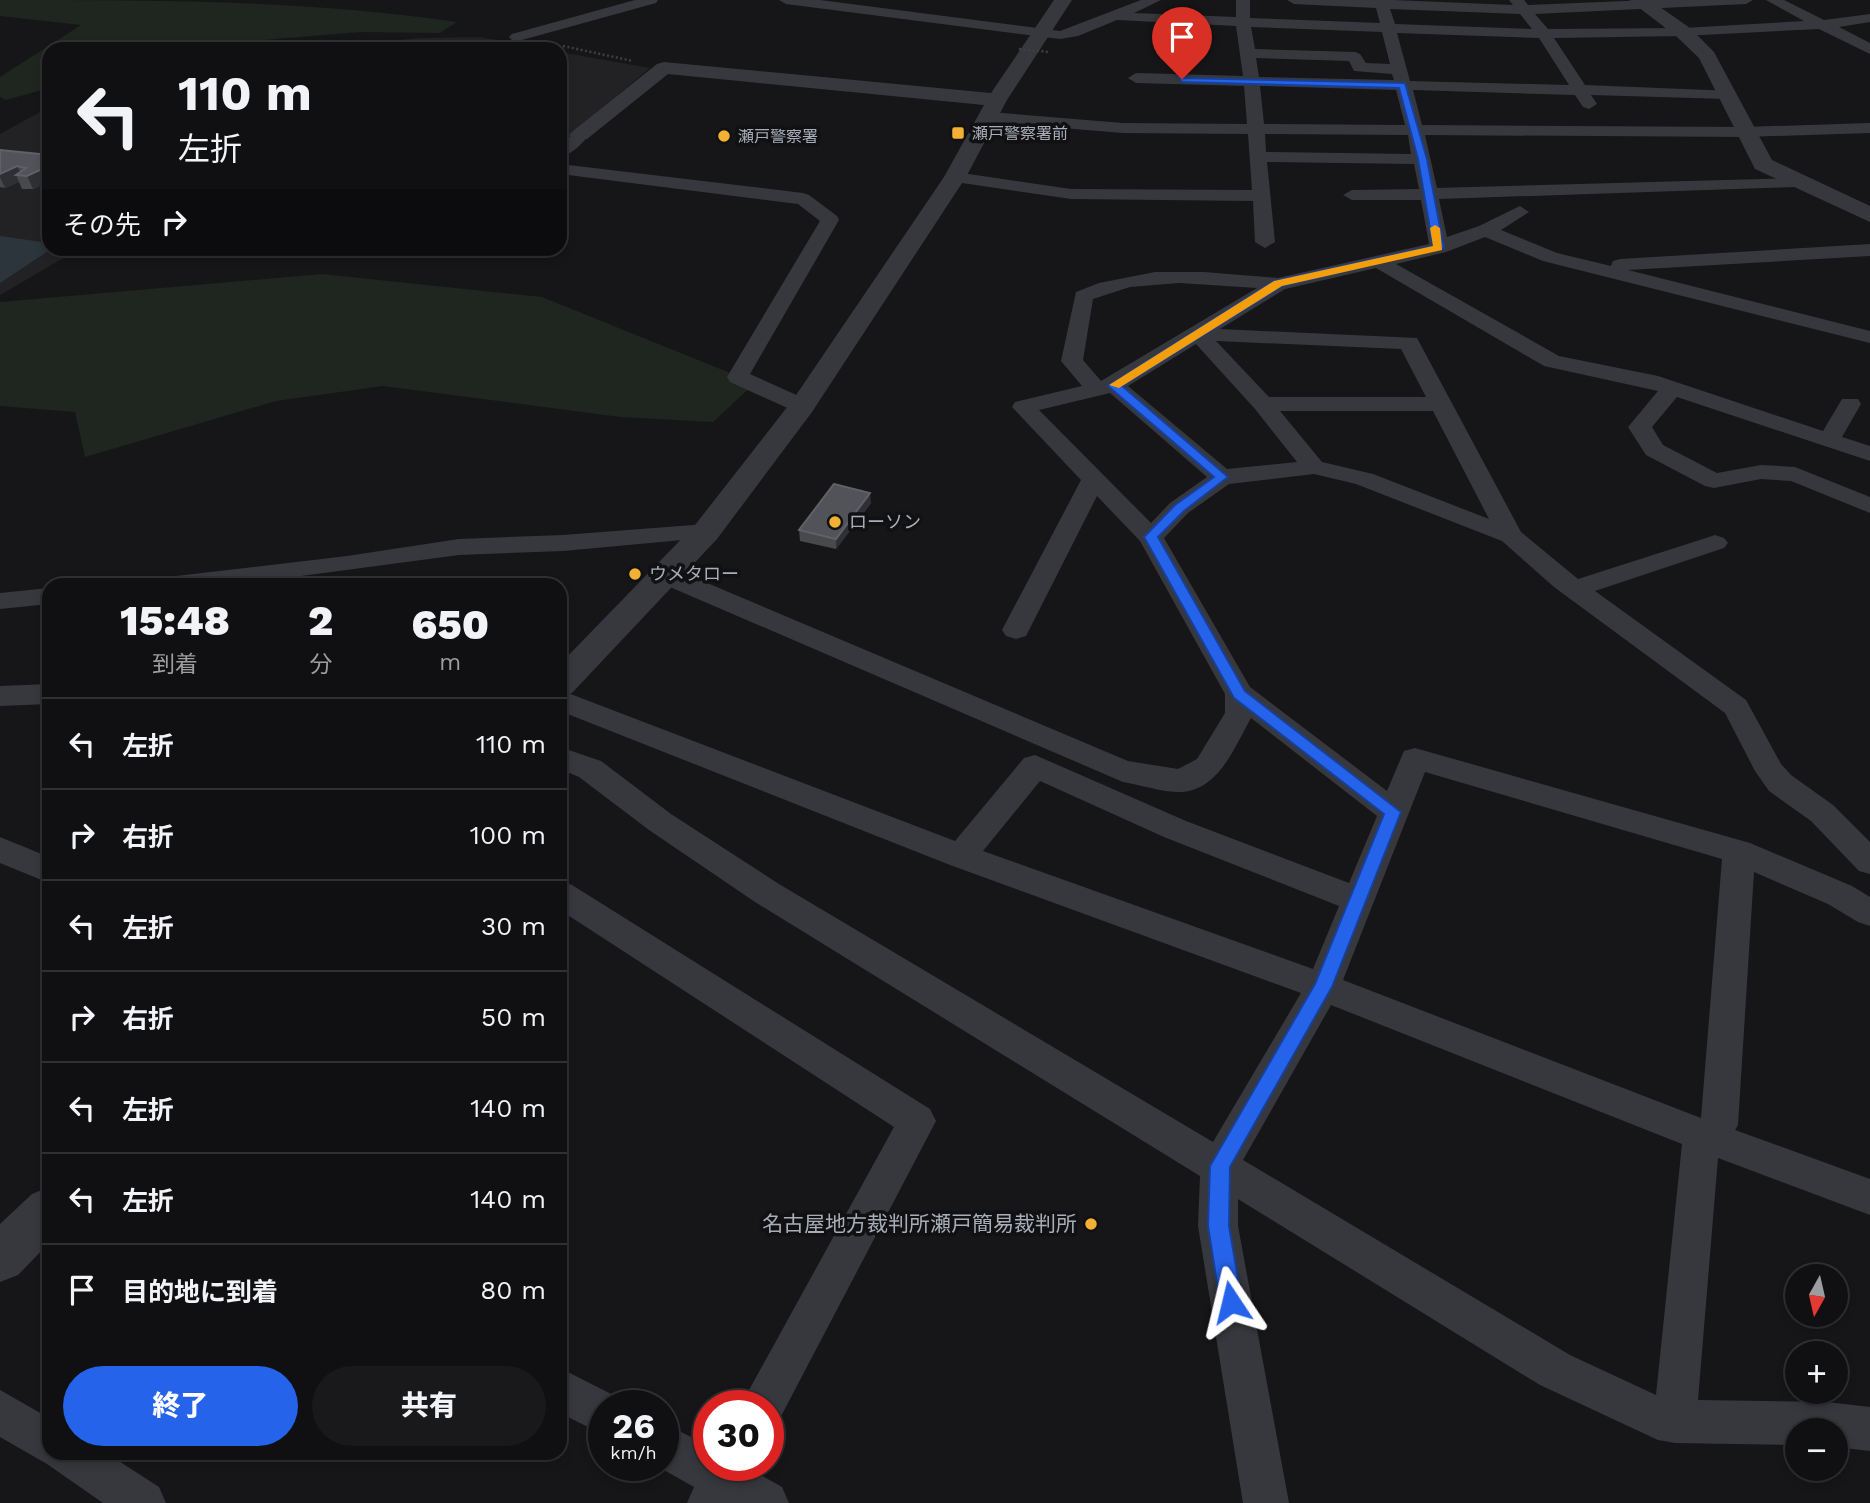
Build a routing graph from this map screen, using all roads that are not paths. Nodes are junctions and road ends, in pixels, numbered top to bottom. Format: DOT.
graph roads {
  1 [pos="651,0"];
  2 [pos="786,0"];
  3 [pos="1063,0"];
  4 [pos="1154,0"];
  5 [pos="1243,0"];
  6 [pos="1294,0"];
  7 [pos="1746,0"];
  8 [pos="1773,0"];
  9 [pos="1382,2"];
  10 [pos="1641,2"];
  11 [pos="1520,5"];
  12 [pos="1113,17"];
  13 [pos="1870,18"];
  14 [pos="1243,22"];
  15 [pos="1823,24"];
  16 [pos="1389,27"];
  17 [pos="1683,32"];
  18 [pos="1544,34"];
  19 [pos="517,37"];
  20 [pos="1046,43"];
  21 [pos="1870,49"];
  22 [pos="1248,53"];
  23 [pos="1400,77"];
  24 [pos="1136,78"];
  25 [pos="1252,81"];
  26 [pos="1582,90"];
  27 [pos="1727,94"];
  28 [pos="994,108"];
  29 [pos="1305,112"];
  30 [pos="1870,128"];
  31 [pos="1256,129"];
  32 [pos="1340,130"];
  33 [pos="1415,130"];
  34 [pos="1604,132"];
  35 [pos="1744,132"];
  36 [pos="580,135"];
  37 [pos="567,146"];
  38 [pos="1259,157"];
  39 [pos="1422,159"];
  40 [pos="567,170"];
  41 [pos="955,177"];
  42 [pos="1796,182"];
  43 [pos="1429,194"];
  44 [pos="1352,195"];
  45 [pos="1262,196"];
  46 [pos="1520,212"];
  47 [pos="1870,215"];
  48 [pos="1486,230"];
  49 [pos="1265,242"];
  50 [pos="1439,248"];
  51 [pos="1870,250"];
  52 [pos="1379,262"];
  53 [pos="1592,268"];
  54 [pos="1278,284"];
  55 [pos="1198,334"];
  56 [pos="1870,337"];
  57 [pos="1106,388"];
  58 [pos="1673,388"];
  59 [pos="1263,404"];
  60 [pos="1440,404"];
  61 [pos="1850,404"];
  62 [pos="802,406"];
  63 [pos="1829,440"];
  64 [pos="1870,454"];
  65 [pos="1314,467"];
  66 [pos="1222,477"];
  67 [pos="1093,480"];
  68 [pos="1870,506"];
  69 [pos="706,532"];
  70 [pos="1511,536"];
  71 [pos="1151,537"];
  72 [pos="1715,543"];
  73 [pos="666,575"];
  74 [pos="227,578"];
  75 [pos="1575,589"];
  76 [pos="42,597"];
  77 [pos="0,601"];
  78 [pos="1016,630"];
  79 [pos="567,678"];
  80 [pos="42,694"];
  81 [pos="1239,694"];
  82 [pos="0,696"];
  83 [pos="567,703"];
  84 [pos="567,761"];
  85 [pos="1393,812"];
  86 [pos="0,849"];
  87 [pos="1739,852"];
  88 [pos="961,856"];
  89 [pos="1870,862"];
  90 [pos="42,868"];
  91 [pos="567,898"];
  92 [pos="1359,900"];
  93 [pos="1870,913"];
  94 [pos="1323,987"];
  95 [pos="1712,1139"];
  96 [pos="1220,1166"];
  97 [pos="1870,1197"];
  98 [pos="42,1217"];
  99 [pos="0,1258"];
  100 [pos="772,1390"];
  101 [pos="567,1393"];
  102 [pos="588,1404"];
  103 [pos="0,1412"];
  104 [pos="1675,1421"];
  105 [pos="1870,1429"];
  106 [pos="42,1439"];
  107 [pos="679,1456"];
  108 [pos="76,1460"];
  109 [pos="722,1482"];
  110 [pos="143,1503"];
  111 [pos="766,1503"];
  112 [pos="1266,1503"];
  1 -- 19 [label="street"];
  2 -- 20 [label="street"];
  3 -- 20 [label="street"];
  4 -- 12 [label="street"];
  5 -- 14 [label="street"];
  6 -- 9 [label="street"];
  7 -- 10 [label="street"];
  8 -- 15 [label="street"];
  9 -- 11 [label="street"];
  9 -- 16 [label="street"];
  10 -- 11 [label="street"];
  10 -- 17 [label="street"];
  11 -- 18 [label="street"];
  12 -- 14 [label="street"];
  12 -- 20 [label="street"];
  13 -- 15 [label="street"];
  14 -- 16 [label="street"];
  14 -- 22 [label="street"];
  15 -- 17 [label="street"];
  15 -- 21 [label="street"];
  16 -- 18 [label="street"];
  16 -- 23 [label="street"];
  17 -- 18 [label="street"];
  17 -- 27 [label="street"];
  18 -- 26 [label="street"];
  20 -- 28 [label="street"];
  22 -- 23 [label="street"];
  22 -- 25 [label="street"];
  23 -- 25 [label="street"];
  23 -- 26 [label="street"];
  23 -- 33 [label="street"];
  24 -- 25 [label="street"];
  25 -- 31 [label="street"];
  26 -- 27 [label="street"];
  26 -- 34 [label="street"];
  27 -- 35 [label="street"];
  28 -- 31 [label="street"];
  28 -- 36 [label="street"];
  28 -- 41 [label="street"];
  29 -- 32 [label="street"];
  30 -- 35 [label="street"];
  31 -- 32 [label="street"];
  31 -- 38 [label="street"];
  32 -- 33 [label="street"];
  33 -- 34 [label="street"];
  33 -- 39 [label="street"];
  34 -- 35 [label="street"];
  35 -- 42 [label="street"];
  36 -- 37 [label="street"];
  38 -- 39 [label="street"];
  38 -- 45 [label="street"];
  39 -- 43 [label="street"];
  40 -- 62 [label="street"];
  41 -- 45 [label="street"];
  41 -- 62 [label="street"];
  42 -- 43 [label="street"];
  42 -- 47 [label="street"];
  43 -- 44 [label="street"];
  43 -- 50 [label="street"];
  45 -- 49 [label="street"];
  46 -- 48 [label="street"];
  48 -- 50 [label="street"];
  48 -- 53 [label="street"];
  50 -- 52 [label="street"];
  51 -- 53 [label="street"];
  52 -- 54 [label="street"];
  52 -- 58 [label="street"];
  53 -- 56 [label="street"];
  54 -- 55 [label="street"];
  54 -- 57 [label="street"];
  55 -- 57 [label="street"];
  55 -- 59 [label="street"];
  55 -- 60 [label="street"];
  57 -- 66 [label="street"];
  57 -- 67 [label="street"];
  58 -- 63 [label="street"];
  58 -- 68 [label="street"];
  59 -- 60 [label="street"];
  59 -- 65 [label="street"];
  60 -- 70 [label="street"];
  61 -- 63 [label="street"];
  62 -- 69 [label="street"];
  63 -- 64 [label="street"];
  65 -- 66 [label="street"];
  65 -- 70 [label="street"];
  66 -- 71 [label="street"];
  67 -- 71 [label="street"];
  67 -- 78 [label="street"];
  69 -- 73 [label="street"];
  69 -- 74 [label="street"];
  70 -- 75 [label="street"];
  71 -- 81 [label="street"];
  72 -- 75 [label="street"];
  73 -- 79 [label="street"];
  73 -- 81 [label="street"];
  75 -- 89 [label="street"];
  76 -- 77 [label="street"];
  80 -- 82 [label="street"];
  81 -- 85 [label="street"];
  83 -- 88 [label="street"];
  84 -- 96 [label="street"];
  85 -- 87 [label="street"];
  85 -- 92 [label="street"];
  86 -- 90 [label="street"];
  87 -- 93 [label="street"];
  87 -- 95 [label="street"];
  88 -- 92 [label="street"];
  88 -- 94 [label="street"];
  91 -- 100 [label="street"];
  92 -- 94 [label="street"];
  94 -- 95 [label="street"];
  94 -- 96 [label="street"];
  95 -- 97 [label="street"];
  95 -- 104 [label="street"];
  96 -- 104 [label="street"];
  96 -- 112 [label="street"];
  98 -- 99 [label="street"];
  101 -- 102 [label="street"];
  103 -- 106 [label="street"];
  104 -- 105 [label="street"];
  107 -- 109 [label="street"];
  108 -- 110 [label="street"];
  109 -- 111 [label="street"];
}
